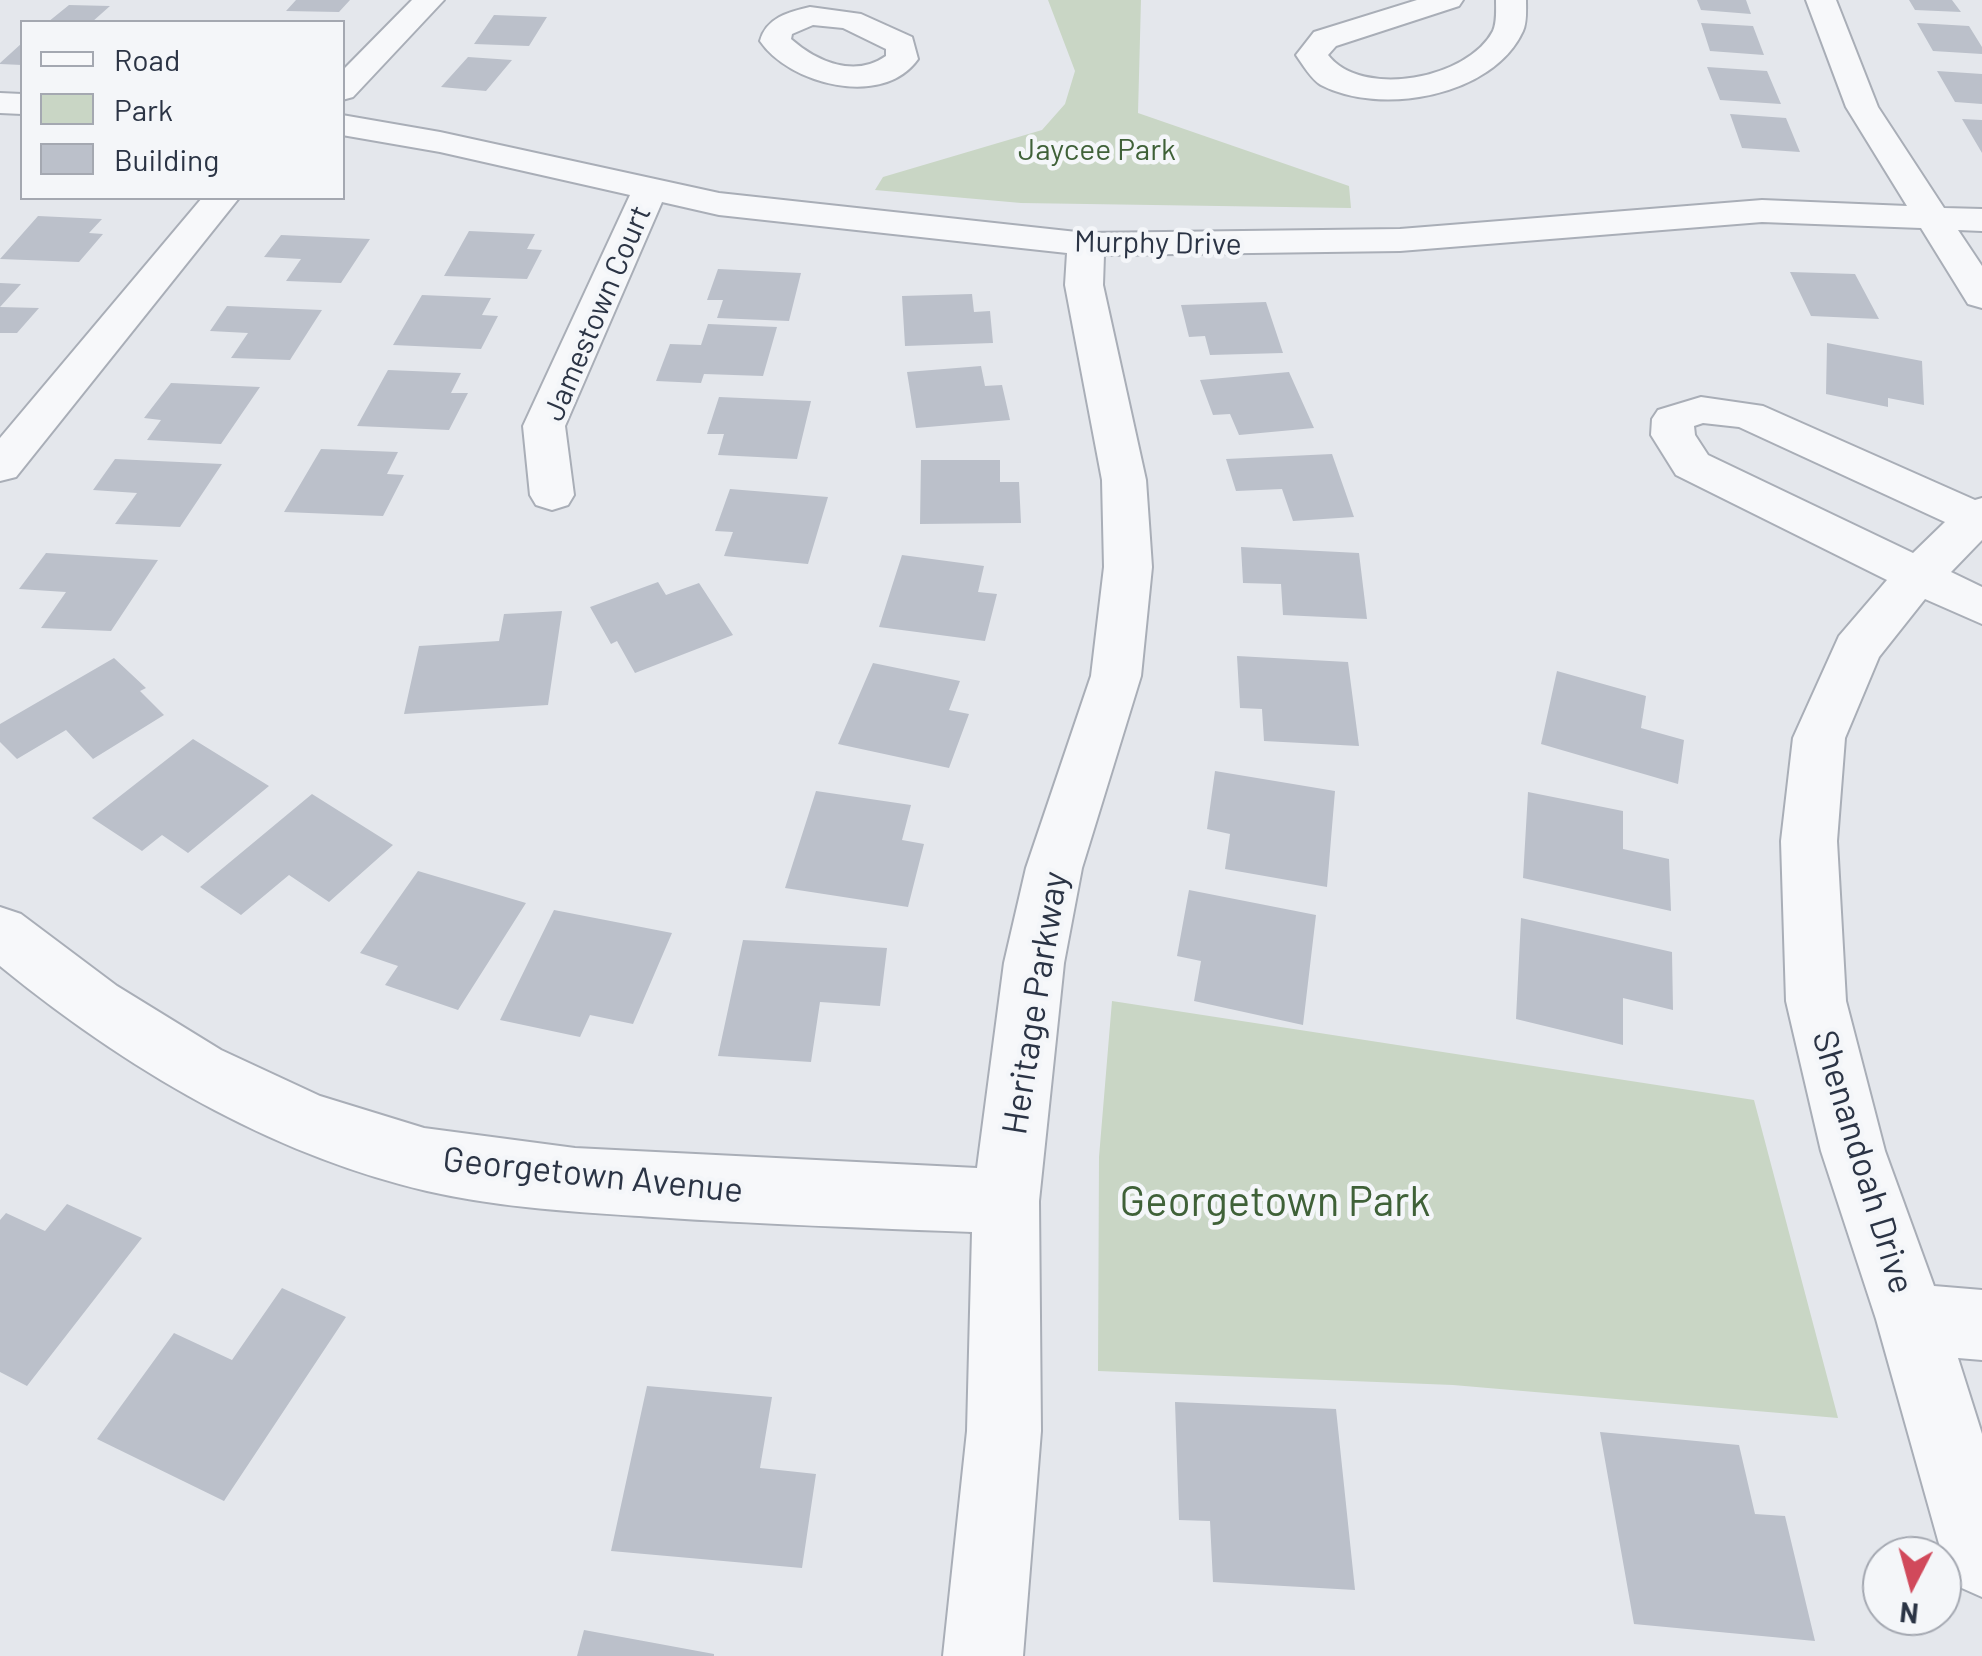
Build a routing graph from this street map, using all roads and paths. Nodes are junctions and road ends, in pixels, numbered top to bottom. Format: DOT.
graph roads {
  1 [pos="428,0"];
  2 [pos="1448,0"];
  3 [pos="1511,0"];
  4 [pos="1821,0"];
  5 [pos="345,87"];
  6 [pos="345,126"];
  7 [pos="649,192"];
  8 [pos="219,200"];
  9 [pos="1934,218"];
  10 [pos="1982,220"];
  11 [pos="1086,244"];
  12 [pos="1982,296"];
  13 [pos="0,468"];
  14 [pos="552,495"];
  15 [pos="1980,517"];
  16 [pos="1918,576"];
  17 [pos="1982,607"];
  18 [pos="0,932"];
  19 [pos="1006,1201"];
  20 [pos="1910,1319"];
  21 [pos="1982,1326"];
  22 [pos="1982,1558"];
  23 [pos="983,1656"];
  1 -- 5 [label="street"];
  2 -- 3 [label="street"];
  4 -- 9 [label="street"];
  6 -- 7 [label="street, Murphy Drive"];
  7 -- 11 [label="street, Murphy Drive"];
  7 -- 14 [label="street, Jamestown Court"];
  8 -- 13 [label="street"];
  9 -- 10 [label="street, Murphy Drive"];
  9 -- 11 [label="street, Murphy Drive"];
  9 -- 12 [label="street"];
  11 -- 19 [label="street, Heritage Parkway"];
  15 -- 16 [label="street, Shenandoah Drive"];
  15 -- 16 [label="street"];
  16 -- 17 [label="street"];
  16 -- 20 [label="street, Shenandoah Drive"];
  18 -- 19 [label="street, Georgetown Avenue"];
  19 -- 23 [label="street, Heritage Parkway"];
  20 -- 21 [label="street"];
  20 -- 22 [label="street, Shenandoah Drive"];
}
